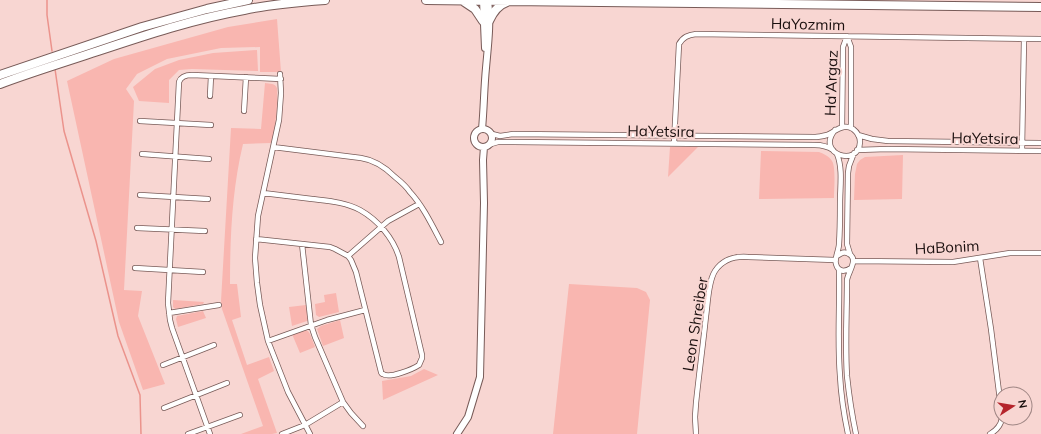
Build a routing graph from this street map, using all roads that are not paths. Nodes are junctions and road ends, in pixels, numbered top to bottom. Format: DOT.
graph roads {
  1 [pos="248,0"];
  2 [pos="325,0"];
  3 [pos="426,0"];
  4 [pos="461,0"];
  5 [pos="486,0"];
  6 [pos="510,1"];
  7 [pos="1041,7"];
  8 [pos="486,21"];
  9 [pos="847,36"];
  10 [pos="1024,39"];
  11 [pos="1041,39"];
  12 [pos="0,74"];
  13 [pos="211,76"];
  14 [pos="246,77"];
  15 [pos="0,84"];
  16 [pos="210,96"];
  17 [pos="244,111"];
  18 [pos="140,121"];
  19 [pos="177,123"];
  20 [pos="211,125"];
  21 [pos="842,127"];
  22 [pos="850,128"];
  23 [pos="482,129"];
  24 [pos="835,130"];
  25 [pos="492,134"];
  26 [pos="858,135"];
  27 [pos="674,136"];
  28 [pos="1022,142"];
  29 [pos="674,143"];
  30 [pos="1041,143"];
  31 [pos="484,146"];
  32 [pos="273,147"];
  33 [pos="1022,150"];
  34 [pos="1041,150"];
  35 [pos="835,152"];
  36 [pos="855,152"];
  37 [pos="142,154"];
  38 [pos="175,157"];
  39 [pos="209,159"];
  40 [pos="263,193"];
  41 [pos="140,195"];
  42 [pos="173,197"];
  43 [pos="208,199"];
  44 [pos="420,204"];
  45 [pos="381,227"];
  46 [pos="137,228"];
  47 [pos="171,230"];
  48 [pos="205,231"];
  49 [pos="256,239"];
  50 [pos="441,242"];
  51 [pos="302,244"];
  52 [pos="1041,253"];
  53 [pos="850,254"];
  54 [pos="348,256"];
  55 [pos="836,258"];
  56 [pos="980,258"];
  57 [pos="854,261"];
  58 [pos="852,267"];
  59 [pos="135,268"];
  60 [pos="839,269"];
  61 [pos="169,270"];
  62 [pos="203,272"];
  63 [pos="219,305"];
  64 [pos="365,310"];
  65 [pos="169,313"];
  66 [pos="312,325"];
  67 [pos="268,341"];
  68 [pos="214,345"];
  69 [pos="182,357"];
  70 [pos="162,365"];
  71 [pos="227,383"];
  72 [pos="998,386"];
  73 [pos="196,395"];
  74 [pos="344,402"];
  75 [pos="164,408"];
  76 [pos="240,415"];
  77 [pos="305,425"];
  78 [pos="363,426"];
  79 [pos="999,426"];
  80 [pos="207,427"];
  81 [pos="188,434"];
  82 [pos="210,434"];
  83 [pos="282,434"];
  84 [pos="310,434"];
  85 [pos="457,434"];
  86 [pos="696,434"];
  87 [pos="848,434"];
  88 [pos="856,434"];
  89 [pos="990,434"];
  1 -- 12 [label="highway"];
  2 -- 15 [label="highway"];
  3 -- 4 [label="highway"];
  4 -- 5 [label="highway"];
  4 -- 8 [label="highway"];
  5 -- 6 [label="highway"];
  5 -- 8 [label="street"];
  6 -- 7 [label="highway"];
  6 -- 8 [label="highway"];
  8 -- 23 [label="street"];
  9 -- 10 [label="street, HaYozmim"];
  9 -- 21 [label="street, Ha'Argaz"];
  9 -- 22 [label="street, Ha'Argaz"];
  9 -- 27 [label="street, HaYozmim"];
  10 -- 11 [label="street, HaYozmim"];
  10 -- 28 [label="street"];
  13 -- 14 [label="street"];
  13 -- 16 [label="street"];
  13 -- 19 [label="street"];
  14 -- 17 [label="street"];
  14 -- 32 [label="street"];
  18 -- 19 [label="street"];
  19 -- 20 [label="street"];
  19 -- 38 [label="street"];
  21 -- 22 [label="street"];
  21 -- 24 [label="street"];
  22 -- 26 [label="street"];
  23 -- 25 [label="street"];
  23 -- 31 [label="street"];
  24 -- 27 [label="street, HaYetsira"];
  24 -- 35 [label="street"];
  25 -- 27 [label="street, HaYetsira"];
  25 -- 31 [label="street"];
  26 -- 28 [label="street, HaYetsira"];
  26 -- 36 [label="street"];
  27 -- 29 [label="street, HaYozmim"];
  28 -- 30 [label="street, HaYetsira"];
  28 -- 33 [label="street"];
  29 -- 31 [label="street, HaYetsira"];
  29 -- 35 [label="street, HaYetsira"];
  31 -- 85 [label="street"];
  32 -- 40 [label="street"];
  32 -- 44 [label="street"];
  33 -- 34 [label="street, HaYetsira"];
  33 -- 36 [label="street, HaYetsira"];
  35 -- 36 [label="street"];
  35 -- 55 [label="street"];
  36 -- 53 [label="street"];
  37 -- 38 [label="street"];
  38 -- 39 [label="street"];
  38 -- 42 [label="street"];
  40 -- 45 [label="street"];
  40 -- 49 [label="street"];
  41 -- 42 [label="street"];
  42 -- 43 [label="street"];
  42 -- 47 [label="street"];
  44 -- 45 [label="street"];
  44 -- 50 [label="street"];
  45 -- 54 [label="street"];
  45 -- 64 [label="street"];
  46 -- 47 [label="street"];
  47 -- 48 [label="street"];
  47 -- 61 [label="street"];
  49 -- 51 [label="street"];
  49 -- 67 [label="street"];
  51 -- 54 [label="street"];
  51 -- 66 [label="street"];
  52 -- 56 [label="street, HaBonim"];
  53 -- 55 [label="street"];
  53 -- 57 [label="street"];
  54 -- 64 [label="street"];
  55 -- 60 [label="street"];
  55 -- 86 [label="street, Leon Shreiber"];
  56 -- 57 [label="street, HaBonim"];
  56 -- 72 [label="street"];
  57 -- 58 [label="street"];
  58 -- 60 [label="street"];
  58 -- 88 [label="street"];
  59 -- 61 [label="street"];
  60 -- 87 [label="street"];
  61 -- 62 [label="street"];
  61 -- 65 [label="street"];
  63 -- 65 [label="street"];
  64 -- 66 [label="street"];
  65 -- 69 [label="street"];
  66 -- 67 [label="street"];
  66 -- 74 [label="street"];
  67 -- 77 [label="street"];
  68 -- 69 [label="street"];
  69 -- 70 [label="street"];
  69 -- 73 [label="street"];
  71 -- 73 [label="street"];
  73 -- 75 [label="street"];
  73 -- 80 [label="street"];
  74 -- 77 [label="street"];
  74 -- 78 [label="street"];
  76 -- 80 [label="street"];
  77 -- 83 [label="street"];
  77 -- 84 [label="street"];
  79 -- 89 [label="street"];
  80 -- 81 [label="street"];
  80 -- 82 [label="street"];
}
